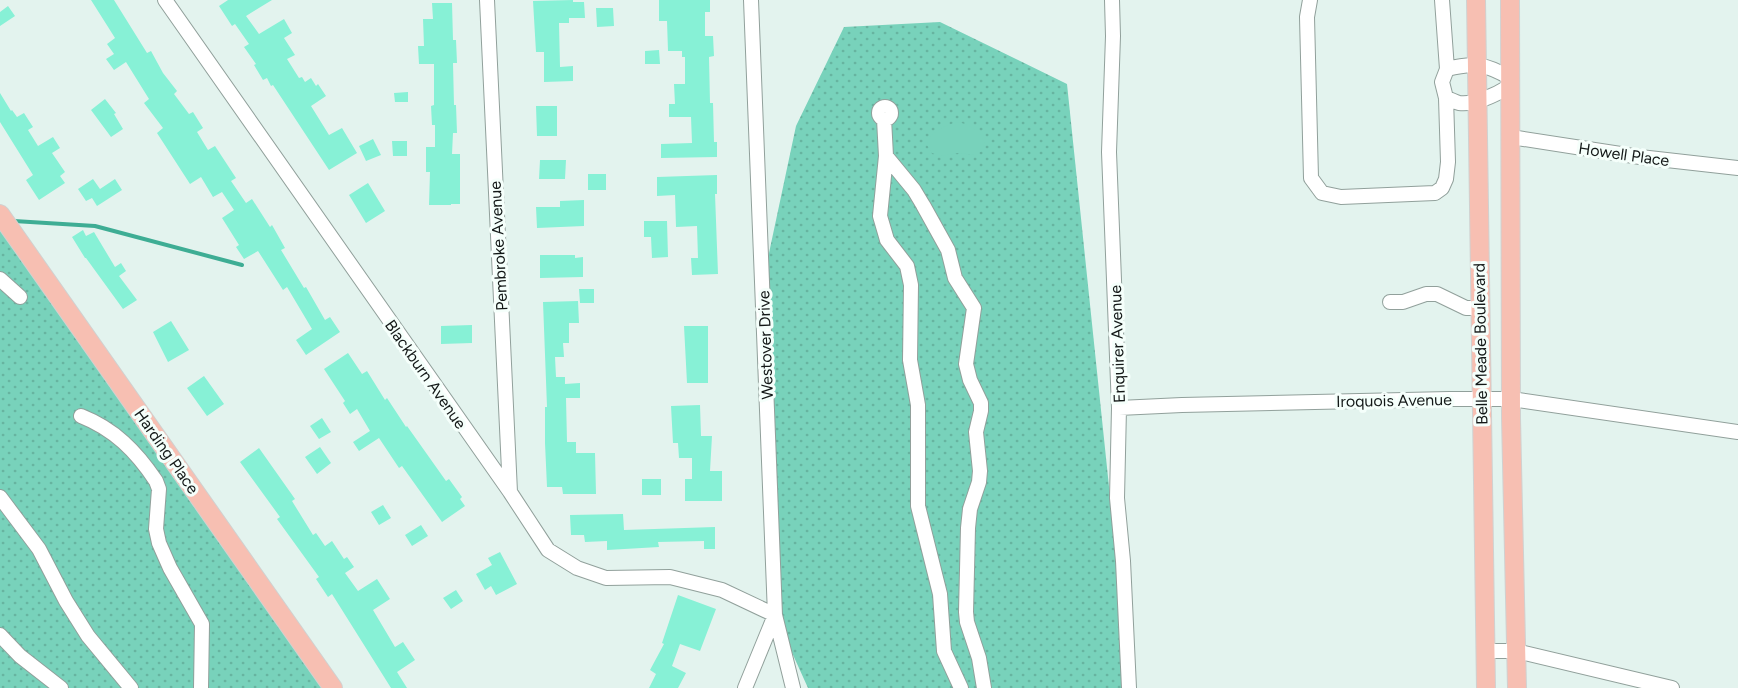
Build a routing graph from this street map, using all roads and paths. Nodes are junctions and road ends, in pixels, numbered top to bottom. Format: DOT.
graph roads {
  1 [pos="165,0"];
  2 [pos="487,0"];
  3 [pos="751,0"];
  4 [pos="1112,0"];
  5 [pos="1310,0"];
  6 [pos="1442,0"];
  7 [pos="1476,0"];
  8 [pos="1510,0"];
  9 [pos="1476,65"];
  10 [pos="1447,69"];
  11 [pos="1510,82"];
  12 [pos="1446,98"];
  13 [pos="1477,100"];
  14 [pos="884,119"];
  15 [pos="1511,137"];
  16 [pos="1478,138"];
  17 [pos="886,156"];
  18 [pos="1738,168"];
  19 [pos="0,214"];
  20 [pos="0,279"];
  21 [pos="20,297"];
  22 [pos="1390,302"];
  23 [pos="1480,308"];
  24 [pos="1481,399"];
  25 [pos="1511,399"];
  26 [pos="1119,408"];
  27 [pos="81,416"];
  28 [pos="1738,432"];
  29 [pos="510,492"];
  30 [pos="0,497"];
  31 [pos="776,615"];
  32 [pos="0,635"];
  33 [pos="1486,651"];
  34 [pos="1516,651"];
  35 [pos="61,688"];
  36 [pos="131,688"];
  37 [pos="201,688"];
  38 [pos="333,688"];
  39 [pos="745,688"];
  40 [pos="793,688"];
  41 [pos="961,688"];
  42 [pos="984,688"];
  43 [pos="1129,688"];
  44 [pos="1486,688"];
  45 [pos="1517,688"];
  46 [pos="1672,688"];
  1 -- 29 [label="street, Blackburn Avenue"];
  2 -- 29 [label="street, Pembroke Avenue"];
  3 -- 31 [label="street, Westover Drive"];
  4 -- 26 [label="street, Enquirer Avenue"];
  5 -- 12 [label="street"];
  6 -- 10 [label="street"];
  7 -- 9 [label="main road, Belle Meade Boulevard"];
  8 -- 11 [label="main road, Belle Meade Boulevard"];
  9 -- 10 [label="street"];
  9 -- 11 [label="street"];
  9 -- 13 [label="main road, Belle Meade Boulevard"];
  10 -- 12 [label="street"];
  11 -- 13 [label="street"];
  11 -- 15 [label="main road, Belle Meade Boulevard"];
  12 -- 13 [label="street"];
  13 -- 16 [label="main road, Belle Meade Boulevard"];
  14 -- 17 [label="street"];
  15 -- 16 [label="main road"];
  15 -- 18 [label="street, Howell Place"];
  15 -- 25 [label="main road, Belle Meade Boulevard"];
  16 -- 23 [label="main road, Belle Meade Boulevard"];
  17 -- 41 [label="street"];
  17 -- 42 [label="street"];
  19 -- 38 [label="main road, Harding Place"];
  20 -- 21 [label="street"];
  22 -- 23 [label="street"];
  23 -- 24 [label="main road, Belle Meade Boulevard"];
  24 -- 25 [label="street, Iroquois Avenue"];
  24 -- 26 [label="street, Iroquois Avenue"];
  24 -- 33 [label="main road, Belle Meade Boulevard"];
  25 -- 28 [label="street, Iroquois Avenue"];
  25 -- 34 [label="main road, Belle Meade Boulevard"];
  26 -- 43 [label="street, Enquirer Avenue"];
  27 -- 37 [label="street"];
  29 -- 31 [label="street, Blackburn Avenue"];
  30 -- 36 [label="street"];
  31 -- 39 [label="street"];
  31 -- 40 [label="street, Westover Drive"];
  32 -- 35 [label="street"];
  33 -- 34 [label="street"];
  33 -- 44 [label="main road, Belle Meade Boulevard"];
  34 -- 45 [label="main road, Belle Meade Boulevard"];
  34 -- 46 [label="street"];
}
